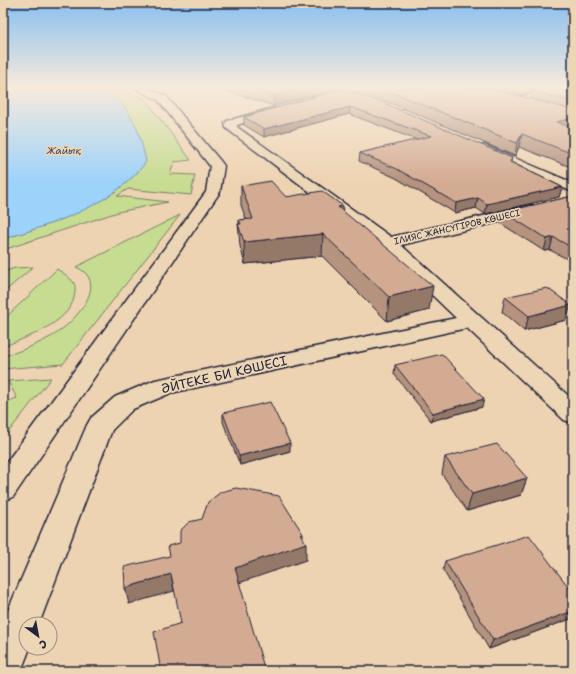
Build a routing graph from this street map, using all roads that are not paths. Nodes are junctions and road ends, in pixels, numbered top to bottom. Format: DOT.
graph roads {
  1 [pos="179,119"];
  2 [pos="241,119"];
  3 [pos="473,144"];
  4 [pos="573,188"];
  5 [pos="542,207"];
  6 [pos="388,243"];
  7 [pos="472,321"];
  8 [pos="573,414"];
  9 [pos="3,489"];
  10 [pos="3,668"];
  1 -- 9 [label="street"];
  2 -- 6 [label="street"];
  3 -- 4 [label="street"];
  5 -- 6 [label="street, ІЛИЯС ЖАНСҮГІРОВ КӨШЕСІ"];
  6 -- 7 [label="street"];
  7 -- 8 [label="street"];
  7 -- 10 [label="street, ӘЙТЕКЕ БИ КӨШЕСІ"];
}
